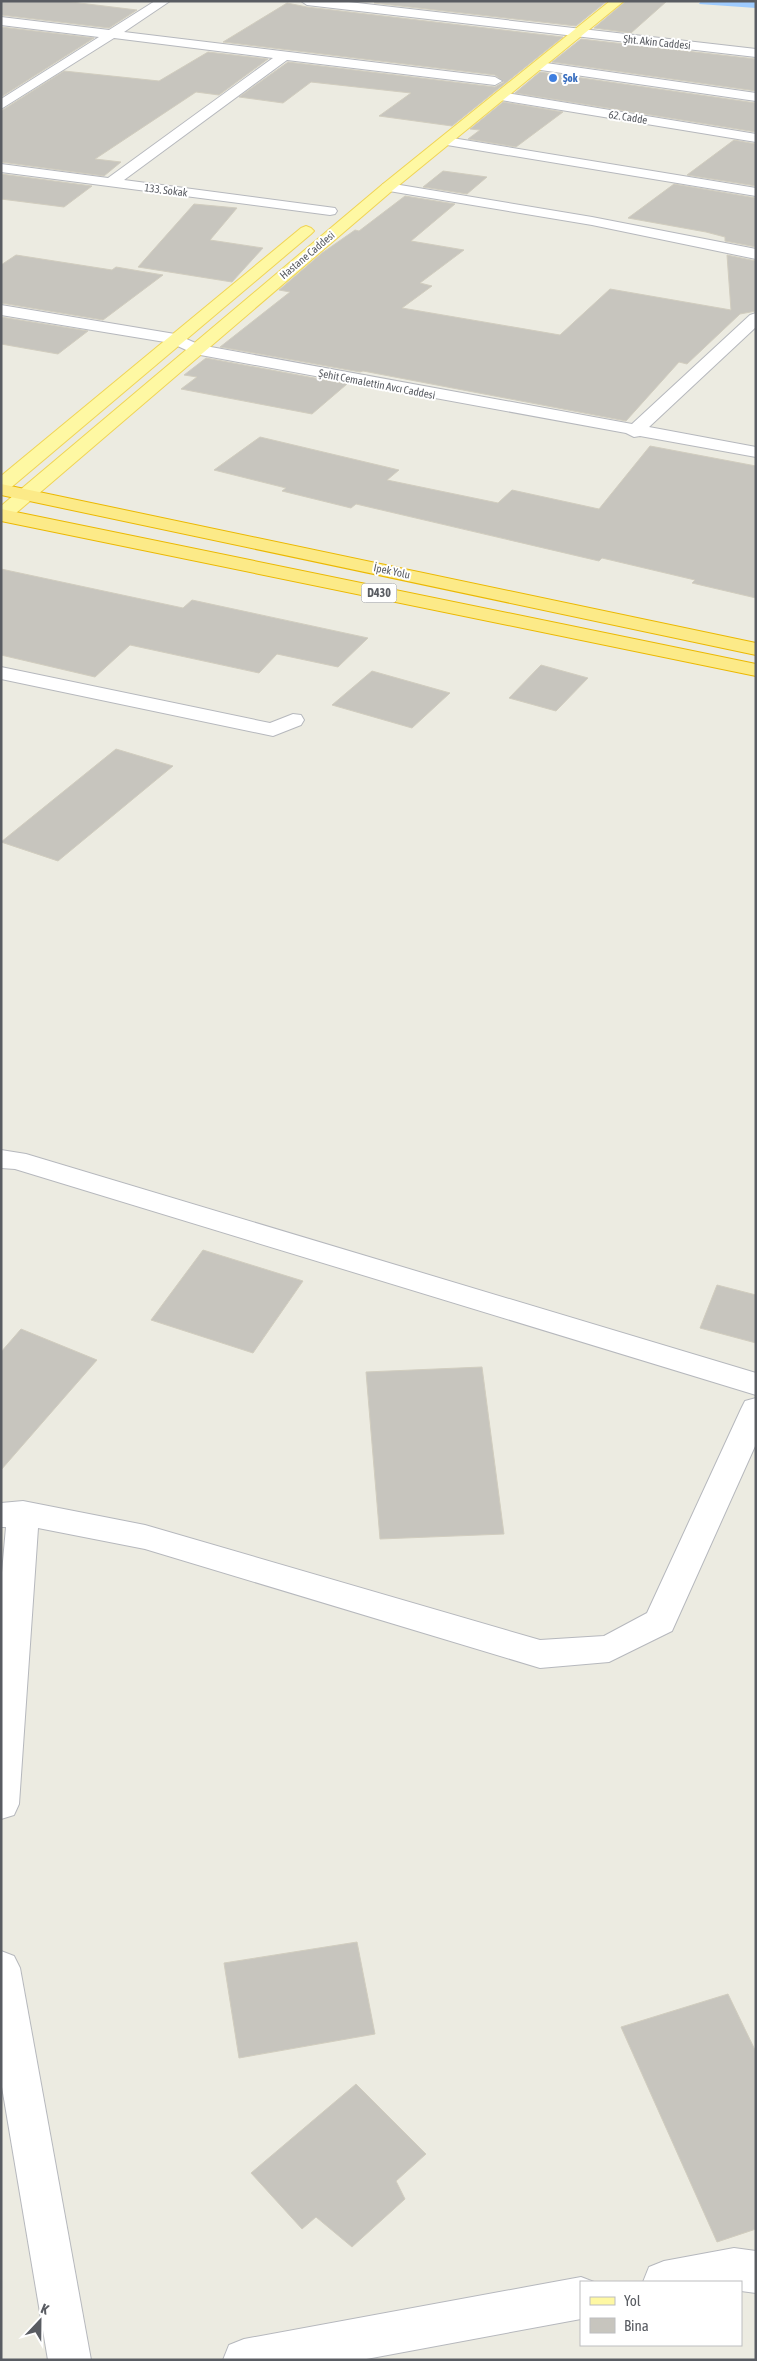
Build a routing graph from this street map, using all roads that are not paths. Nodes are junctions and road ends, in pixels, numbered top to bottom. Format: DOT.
graph roads {
  1 [pos="164,1"];
  2 [pos="307,1"];
  3 [pos="595,1"];
  4 [pos="618,1"];
  5 [pos="356,4"];
  6 [pos="1,21"];
  7 [pos="22,24"];
  8 [pos="558,31"];
  9 [pos="578,33"];
  10 [pos="1,36"];
  11 [pos="108,36"];
  12 [pos="756,53"];
  13 [pos="284,56"];
  14 [pos="540,66"];
  15 [pos="495,81"];
  16 [pos="478,94"];
  17 [pos="500,96"];
  18 [pos="756,97"];
  19 [pos="1,105"];
  20 [pos="756,138"];
  21 [pos="446,141"];
  22 [pos="1,168"];
  23 [pos="110,183"];
  24 [pos="388,187"];
  25 [pos="756,192"];
  26 [pos="334,208"];
  27 [pos="756,254"];
  28 [pos="1,310"];
  29 [pos="756,318"];
  30 [pos="175,339"];
  31 [pos="195,349"];
  32 [pos="634,432"];
  33 [pos="756,452"];
  34 [pos="1,487"];
  35 [pos="29,494"];
  36 [pos="2,516"];
  37 [pos="756,648"];
  38 [pos="756,670"];
  39 [pos="1,673"];
  40 [pos="293,720"];
  41 [pos="1,1159"];
  42 [pos="756,1384"];
  43 [pos="756,1409"];
  44 [pos="12,1514"];
  45 [pos="1,1804"];
  46 [pos="1,1968"];
  47 [pos="756,2272"];
  48 [pos="669,2281"];
  49 [pos="580,2298"];
  50 [pos="70,2360"];
  51 [pos="244,2360"];
  1 -- 11 [label="street"];
  2 -- 5 [label="street, Şht. Akin Caddesi"];
  3 -- 8 [label="main road"];
  4 -- 9 [label="main road, Hastane Caddesi"];
  5 -- 8 [label="street, Şht. Akin Caddesi"];
  6 -- 7 [label="street"];
  7 -- 10 [label="street"];
  7 -- 11 [label="street"];
  8 -- 9 [label="street, Şht. Akin Caddesi"];
  8 -- 15 [label="main road"];
  9 -- 12 [label="street, Şht. Akin Caddesi"];
  9 -- 14 [label="main road, Hastane Caddesi"];
  11 -- 13 [label="street"];
  11 -- 19 [label="street"];
  13 -- 15 [label="street"];
  13 -- 23 [label="street"];
  14 -- 17 [label="main road, Hastane Caddesi"];
  14 -- 18 [label="street"];
  15 -- 16 [label="main road"];
  17 -- 20 [label="street, 62. Cadde"];
  17 -- 21 [label="main road, Hastane Caddesi"];
  21 -- 24 [label="main road, Hastane Caddesi"];
  21 -- 25 [label="street"];
  22 -- 23 [label="street, 133. Sokak"];
  23 -- 26 [label="street, 133. Sokak"];
  24 -- 27 [label="street"];
  24 -- 31 [label="main road, Hastane Caddesi"];
  26 -- 30 [label="main road, Hastane Caddesi"];
  28 -- 30 [label="street, Şehit Cemalettin Avcı Caddesi"];
  29 -- 32 [label="street"];
  30 -- 31 [label="street, Şehit Cemalettin Avcı Caddesi"];
  30 -- 34 [label="main road, Hastane Caddesi"];
  31 -- 32 [label="street, Şehit Cemalettin Avcı Caddesi"];
  31 -- 35 [label="main road, Hastane Caddesi"];
  32 -- 33 [label="street, Şehit Cemalettin Avcı Caddesi"];
  34 -- 35 [label="highway, D430"];
  35 -- 36 [label="main road, Hastane Caddesi"];
  35 -- 37 [label="highway, İpek Yolu / D430"];
  36 -- 38 [label="highway, D430"];
  39 -- 40 [label="street"];
  41 -- 42 [label="street"];
  43 -- 44 [label="street"];
  44 -- 45 [label="street"];
  46 -- 50 [label="street"];
  47 -- 48 [label="street"];
  49 -- 51 [label="street"];
}
